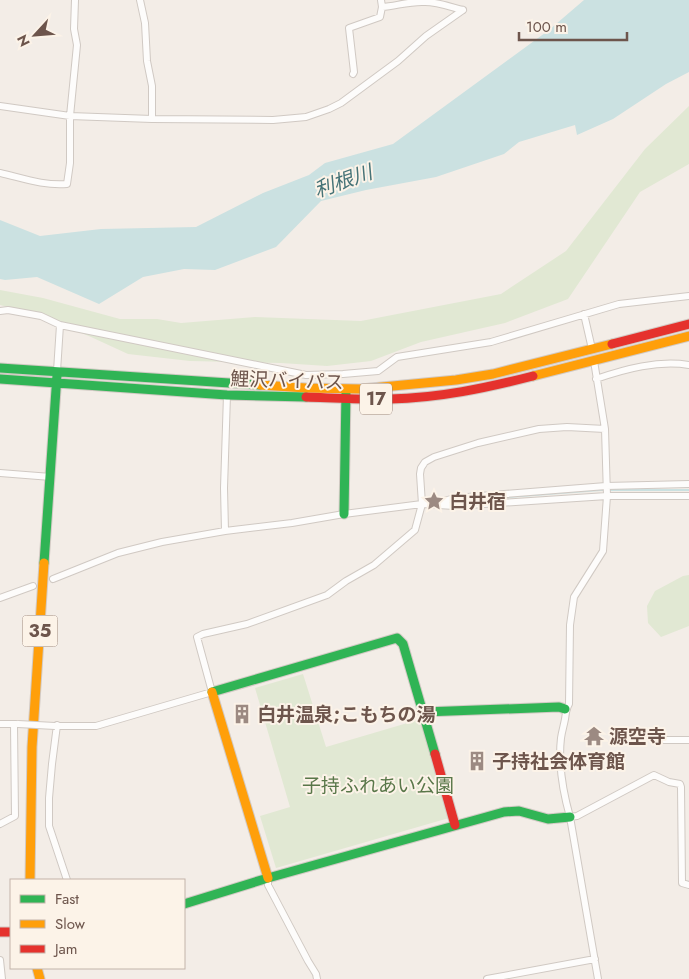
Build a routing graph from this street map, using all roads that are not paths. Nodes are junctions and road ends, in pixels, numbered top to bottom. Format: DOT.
graph roads {
  1 [pos="75,0"];
  2 [pos="140,0"];
  3 [pos="381,4"];
  4 [pos="353,74"];
  5 [pos="0,106"];
  6 [pos="70,116"];
  7 [pos="152,120"];
  8 [pos="0,173"];
  9 [pos="689,296"];
  10 [pos="0,306"];
  11 [pos="8,310"];
  12 [pos="0,311"];
  13 [pos="584,314"];
  14 [pos="689,324"];
  15 [pos="60,325"];
  16 [pos="689,336"];
  17 [pos="592,349"];
  18 [pos="594,361"];
  19 [pos="689,365"];
  20 [pos="0,368"];
  21 [pos="57,371"];
  22 [pos="0,379"];
  23 [pos="596,379"];
  24 [pos="56,383"];
  25 [pos="346,393"];
  26 [pos="227,395"];
  27 [pos="605,429"];
  28 [pos="0,473"];
  29 [pos="50,477"];
  30 [pos="689,484"];
  31 [pos="607,490"];
  32 [pos="689,496"];
  33 [pos="422,504"];
  34 [pos="432,504"];
  35 [pos="344,514"];
  36 [pos="225,531"];
  37 [pos="53,579"];
  38 [pos="34,586"];
  39 [pos="0,598"];
  40 [pos="212,692"];
  41 [pos="565,709"];
  42 [pos="424,712"];
  43 [pos="0,724"];
  44 [pos="16,724"];
  45 [pos="56,726"];
  46 [pos="664,740"];
  47 [pos="689,740"];
  48 [pos="570,817"];
  49 [pos="0,824"];
  50 [pos="455,825"];
  51 [pos="268,878"];
  52 [pos="30,879"];
  53 [pos="67,879"];
  54 [pos="689,885"];
  55 [pos="185,904"];
  56 [pos="595,959"];
  57 [pos="0,960"];
  58 [pos="513,977"];
  59 [pos="2,979"];
  60 [pos="317,979"];
  61 [pos="487,979"];
  62 [pos="598,979"];
  1 -- 6 [label="street"];
  2 -- 7 [label="street"];
  3 -- 4 [label="street"];
  3 -- 7 [label="street"];
  5 -- 6 [label="street"];
  6 -- 7 [label="street"];
  6 -- 8 [label="street"];
  9 -- 13 [label="street"];
  10 -- 11 [label="street"];
  11 -- 12 [label="street"];
  11 -- 15 [label="street"];
  13 -- 15 [label="street"];
  13 -- 17 [label="street"];
  14 -- 17 [label="main road, 鯉沢バイパス / 17"];
  15 -- 21 [label="street"];
  16 -- 18 [label="main road, 鯉沢バイパス / 17"];
  17 -- 25 [label="main road, 鯉沢バイパス / 17"];
  18 -- 23 [label="street"];
  18 -- 25 [label="main road, 鯉沢バイパス / 17"];
  19 -- 23 [label="street"];
  20 -- 21 [label="main road, 鯉沢バイパス / 17"];
  21 -- 24 [label="main road, 35"];
  21 -- 25 [label="main road, 鯉沢バイパス / 17"];
  22 -- 24 [label="main road, 鯉沢バイパス / 17"];
  23 -- 27 [label="street"];
  24 -- 26 [label="main road, 鯉沢バイパス / 17"];
  24 -- 29 [label="main road, 35"];
  25 -- 26 [label="main road, 鯉沢バイパス / 17"];
  25 -- 35 [label="main road"];
  26 -- 36 [label="street"];
  27 -- 31 [label="street"];
  27 -- 33 [label="street"];
  28 -- 29 [label="street"];
  29 -- 52 [label="main road, 35"];
  30 -- 31 [label="street"];
  31 -- 32 [label="street"];
  31 -- 34 [label="street"];
  31 -- 34 [label="street"];
  31 -- 41 [label="street"];
  33 -- 34 [label="street"];
  33 -- 35 [label="street"];
  33 -- 40 [label="street"];
  35 -- 36 [label="street"];
  36 -- 37 [label="street"];
  38 -- 39 [label="street"];
  40 -- 42 [label="main road"];
  40 -- 45 [label="street"];
  40 -- 51 [label="main road"];
  41 -- 42 [label="main road"];
  41 -- 48 [label="street"];
  42 -- 50 [label="main road"];
  43 -- 44 [label="street"];
  44 -- 45 [label="street, bridge"];
  44 -- 49 [label="street"];
  45 -- 53 [label="street"];
  46 -- 47 [label="street"];
  48 -- 50 [label="main road"];
  48 -- 54 [label="street"];
  48 -- 56 [label="street"];
  50 -- 51 [label="main road"];
  51 -- 55 [label="main road"];
  51 -- 60 [label="street"];
  56 -- 58 [label="street"];
  56 -- 62 [label="street"];
  57 -- 59 [label="street"];
  58 -- 61 [label="street"];
}
